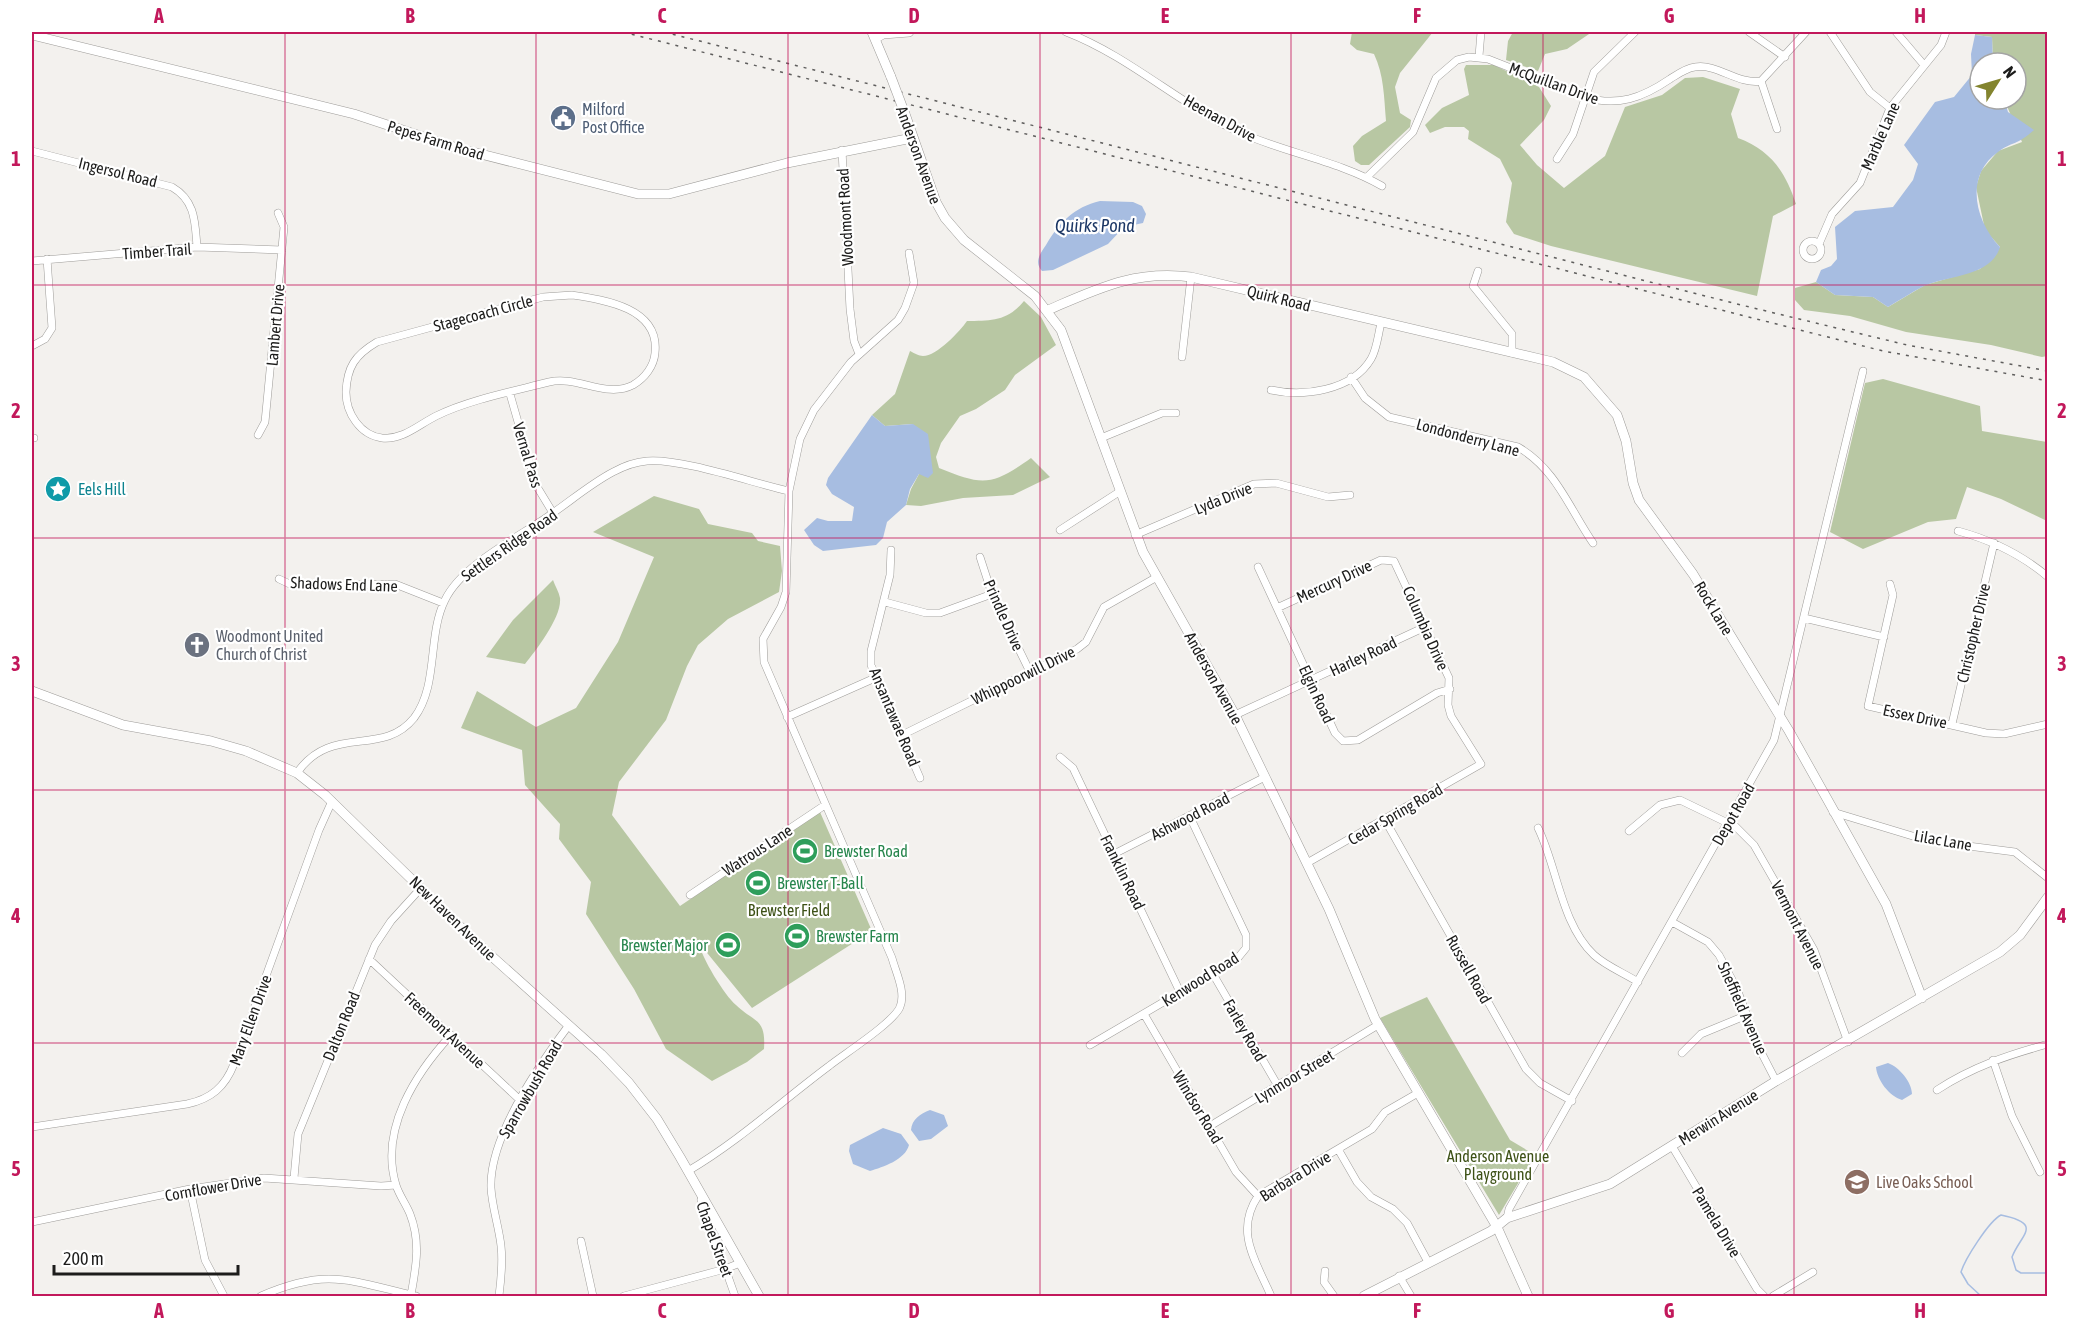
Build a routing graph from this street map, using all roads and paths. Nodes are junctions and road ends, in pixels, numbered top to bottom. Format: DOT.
graph roads {
  1 [pos="909,32"];
  2 [pos="1066,32"];
  3 [pos="1481,32"];
  4 [pos="1635,32"];
  5 [pos="1749,32"];
  6 [pos="1806,32"];
  7 [pos="1830,32"];
  8 [pos="1896,32"];
  9 [pos="1946,32"];
  10 [pos="32,35"];
  11 [pos="874,35"];
  12 [pos="1479,56"];
  13 [pos="1785,57"];
  14 [pos="1924,65"];
  15 [pos="1761,81"];
  16 [pos="1584,97"];
  17 [pos="1890,108"];
  18 [pos="1777,129"];
  19 [pos="912,138"];
  20 [pos="842,150"];
  21 [pos="32,151"];
  22 [pos="1557,159"];
  23 [pos="1366,177"];
  24 [pos="1382,186"];
  25 [pos="278,213"];
  26 [pos="1819,244"];
  27 [pos="197,248"];
  28 [pos="282,250"];
  29 [pos="909,253"];
  30 [pos="47,259"];
  31 [pos="32,261"];
  32 [pos="1478,271"];
  33 [pos="1191,277"];
  34 [pos="1048,310"];
  35 [pos="1381,323"];
  36 [pos="32,346"];
  37 [pos="1512,353"];
  38 [pos="859,354"];
  39 [pos="1182,357"];
  40 [pos="1863,371"];
  41 [pos="1351,377"];
  42 [pos="1271,390"];
  43 [pos="510,394"];
  44 [pos="1176,413"];
  45 [pos="258,435"];
  46 [pos="1101,438"];
  47 [pos="789,491"];
  48 [pos="1119,492"];
  49 [pos="1350,495"];
  50 [pos="553,513"];
  51 [pos="1060,530"];
  52 [pos="1958,531"];
  53 [pos="1135,535"];
  54 [pos="1593,543"];
  55 [pos="1994,543"];
  56 [pos="891,550"];
  57 [pos="980,557"];
  58 [pos="1391,559"];
  59 [pos="1258,567"];
  60 [pos="1157,577"];
  61 [pos="2048,577"];
  62 [pos="279,579"];
  63 [pos="1890,584"];
  64 [pos="992,594"];
  65 [pos="885,602"];
  66 [pos="443,603"];
  67 [pos="1277,608"];
  68 [pos="1804,618"];
  69 [pos="1425,627"];
  70 [pos="1884,637"];
  71 [pos="1029,672"];
  72 [pos="875,678"];
  73 [pos="1311,681"];
  74 [pos="1450,689"];
  75 [pos="32,692"];
  76 [pos="1236,716"];
  77 [pos="787,717"];
  78 [pos="1779,718"];
  79 [pos="1952,724"];
  80 [pos="2048,724"];
  81 [pos="902,735"];
  82 [pos="1060,757"];
  83 [pos="1481,764"];
  84 [pos="297,773"];
  85 [pos="1265,777"];
  86 [pos="920,778"];
  87 [pos="332,801"];
  88 [pos="825,806"];
  89 [pos="1833,812"];
  90 [pos="1190,817"];
  91 [pos="1385,820"];
  92 [pos="1728,823"];
  93 [pos="1538,828"];
  94 [pos="1629,831"];
  95 [pos="1114,854"];
  96 [pos="1307,863"];
  97 [pos="2048,878"];
  98 [pos="421,888"];
  99 [pos="690,895"];
  100 [pos="2048,897"];
  101 [pos="2045,910"];
  102 [pos="1672,921"];
  103 [pos="369,958"];
  104 [pos="1213,974"];
  105 [pos="1638,982"];
  106 [pos="1180,992"];
  107 [pos="1922,998"];
  108 [pos="1144,1014"];
  109 [pos="1747,1015"];
  110 [pos="569,1025"];
  111 [pos="1378,1025"];
  112 [pos="451,1035"];
  113 [pos="1848,1042"];
  114 [pos="2048,1044"];
  115 [pos="1090,1046"];
  116 [pos="1682,1053"];
  117 [pos="1993,1060"];
  118 [pos="1776,1082"];
  119 [pos="1278,1086"];
  120 [pos="1937,1089"];
  121 [pos="1418,1093"];
  122 [pos="521,1101"];
  123 [pos="1572,1101"];
  124 [pos="1210,1126"];
  125 [pos="32,1127"];
  126 [pos="1672,1146"];
  127 [pos="1338,1149"];
  128 [pos="688,1171"];
  129 [pos="2040,1172"];
  130 [pos="294,1178"];
  131 [pos="694,1181"];
  132 [pos="396,1185"];
  133 [pos="190,1190"];
  134 [pos="1258,1196"];
  135 [pos="1507,1218"];
  136 [pos="32,1222"];
  137 [pos="1497,1227"];
  138 [pos="581,1241"];
  139 [pos="1428,1262"];
  140 [pos="741,1263"];
  141 [pos="725,1269"];
  142 [pos="1326,1271"];
  143 [pos="1813,1272"];
  144 [pos="1400,1276"];
  145 [pos="224,1296"];
  146 [pos="261,1296"];
  147 [pos="414,1296"];
  148 [pos="499,1296"];
  149 [pos="593,1296"];
  150 [pos="624,1296"];
  151 [pos="735,1296"];
  152 [pos="759,1296"];
  153 [pos="1271,1296"];
  154 [pos="1334,1296"];
  155 [pos="1364,1296"];
  156 [pos="1411,1296"];
  157 [pos="1528,1296"];
  158 [pos="1764,1296"];
  159 [pos="1773,1296"];
  1 -- 11 [label="main road"];
  2 -- 23 [label="street, Heenan Drive"];
  3 -- 12 [label="street"];
  4 -- 16 [label="street"];
  5 -- 13 [label="street"];
  6 -- 13 [label="street"];
  7 -- 17 [label="street"];
  8 -- 14 [label="street"];
  9 -- 14 [label="street, Marble Lane"];
  10 -- 20 [label="main road, Pepes Farm Road"];
  11 -- 19 [label="main road, Anderson Avenue, bridge"];
  12 -- 16 [label="street, McQuillan Drive"];
  12 -- 23 [label="street"];
  13 -- 15 [label="street"];
  14 -- 17 [label="street, Marble Lane"];
  15 -- 16 [label="street, McQuillan Drive"];
  15 -- 18 [label="street"];
  16 -- 22 [label="street"];
  17 -- 26 [label="street, Marble Lane"];
  19 -- 20 [label="main road, Woodmont Road"];
  19 -- 34 [label="main road, Anderson Avenue"];
  20 -- 38 [label="street, Woodmont Road"];
  21 -- 27 [label="street, Ingersol Road"];
  23 -- 24 [label="street, Heenan Drive"];
  25 -- 28 [label="street, Lambert Drive"];
  27 -- 28 [label="street, Timber Trail"];
  27 -- 30 [label="street, Timber Trail"];
  28 -- 45 [label="street, Lambert Drive"];
  29 -- 38 [label="street"];
  30 -- 31 [label="street, Timber Trail"];
  30 -- 36 [label="street"];
  32 -- 37 [label="street"];
  33 -- 34 [label="main road, Quirk Road"];
  33 -- 35 [label="main road, Quirk Road"];
  33 -- 39 [label="street"];
  34 -- 46 [label="main road, Anderson Avenue"];
  35 -- 37 [label="main road, Quirk Road"];
  35 -- 41 [label="street"];
  37 -- 78 [label="main road, Rock Lane"];
  38 -- 47 [label="street"];
  40 -- 68 [label="street, Depot Road"];
  41 -- 42 [label="street"];
  41 -- 54 [label="street, Londonderry Lane"];
  43 -- 43 [label="street, Stagecoach Circle"];
  43 -- 50 [label="street, Vernal Pass"];
  44 -- 46 [label="street"];
  46 -- 48 [label="main road, Anderson Avenue"];
  47 -- 50 [label="street, Settlers Ridge Road"];
  47 -- 77 [label="street"];
  48 -- 51 [label="street"];
  48 -- 53 [label="main road, Anderson Avenue"];
  49 -- 53 [label="street, Lyda Drive"];
  50 -- 66 [label="street, Settlers Ridge Road"];
  52 -- 55 [label="street"];
  53 -- 60 [label="main road, Anderson Avenue"];
  55 -- 61 [label="street"];
  55 -- 79 [label="street, Christopher Drive"];
  56 -- 65 [label="street, Ansantawae Road"];
  57 -- 64 [label="street, Prindle Drive"];
  58 -- 67 [label="street, Mercury Drive"];
  58 -- 69 [label="street, Columbia Drive"];
  59 -- 67 [label="street, Elgin Road"];
  60 -- 71 [label="street, Whippoorwill Drive"];
  60 -- 76 [label="main road, Anderson Avenue"];
  62 -- 66 [label="street, Shadows End Lane"];
  63 -- 70 [label="street, Essex Drive"];
  64 -- 65 [label="street"];
  64 -- 71 [label="street, Prindle Drive"];
  65 -- 72 [label="street, Ansantawae Road"];
  66 -- 84 [label="street, Settlers Ridge Road"];
  67 -- 73 [label="street, Elgin Road"];
  68 -- 70 [label="street"];
  68 -- 78 [label="street, Depot Road"];
  69 -- 73 [label="street, Harley Road"];
  69 -- 74 [label="street, Columbia Drive"];
  70 -- 79 [label="street, Essex Drive"];
  71 -- 81 [label="street, Whippoorwill Drive"];
  72 -- 77 [label="street"];
  72 -- 81 [label="street, Ansantawae Road"];
  73 -- 74 [label="street, Elgin Road"];
  73 -- 76 [label="street, Harley Road"];
  74 -- 83 [label="street, Columbia Drive"];
  75 -- 84 [label="main road, New Haven Avenue"];
  76 -- 85 [label="main road, Anderson Avenue"];
  77 -- 88 [label="street"];
  78 -- 89 [label="main road, Rock Lane"];
  78 -- 92 [label="street, Depot Road"];
  79 -- 80 [label="street, Essex Drive"];
  81 -- 86 [label="street, Ansantawae Road"];
  82 -- 95 [label="street, Franklin Road"];
  83 -- 91 [label="street, Cedar Spring Road"];
  84 -- 87 [label="main road, New Haven Avenue"];
  85 -- 90 [label="street, Ashwood Road"];
  85 -- 96 [label="main road, Anderson Avenue"];
  87 -- 98 [label="main road, New Haven Avenue"];
  87 -- 125 [label="street, Mary Ellen Drive"];
  88 -- 99 [label="street, Watrous Lane"];
  88 -- 128 [label="street"];
  89 -- 97 [label="street, Lilac Lane"];
  89 -- 107 [label="main road, Rock Lane"];
  90 -- 95 [label="street, Ashwood Road"];
  90 -- 104 [label="street, Kenwood Road"];
  91 -- 96 [label="street, Cedar Spring Road"];
  91 -- 123 [label="street, Russell Road"];
  92 -- 94 [label="street, Vermont Avenue"];
  92 -- 102 [label="street, Depot Road"];
  92 -- 113 [label="street, Vermont Avenue"];
  93 -- 105 [label="street"];
  95 -- 106 [label="street, Franklin Road"];
  96 -- 111 [label="main road, Anderson Avenue"];
  98 -- 103 [label="street, Dalton Road"];
  98 -- 110 [label="main road, New Haven Avenue"];
  100 -- 101 [label="main road, Merwin Avenue"];
  101 -- 107 [label="main road, Merwin Avenue"];
  102 -- 105 [label="street, Depot Road"];
  102 -- 109 [label="street, Sheffield Avenue"];
  103 -- 112 [label="street, Freemont Avenue"];
  103 -- 130 [label="street, Dalton Road"];
  104 -- 106 [label="street, Kenwood Road"];
  104 -- 119 [label="street, Farley Road"];
  105 -- 123 [label="street, Depot Road"];
  106 -- 108 [label="street, Kenwood Road"];
  107 -- 113 [label="main road, Merwin Avenue"];
  108 -- 115 [label="street, Kenwood Road"];
  108 -- 124 [label="street, Windsor Road"];
  109 -- 116 [label="street"];
  109 -- 118 [label="street, Sheffield Avenue"];
  110 -- 122 [label="street, Sparrowbush Road"];
  110 -- 128 [label="main road, New Haven Avenue"];
  111 -- 119 [label="street, Lynmoor Street"];
  111 -- 121 [label="main road, Anderson Avenue"];
  112 -- 122 [label="street, Freemont Avenue"];
  112 -- 132 [label="street"];
  113 -- 118 [label="main road, Merwin Avenue"];
  114 -- 117 [label="street"];
  117 -- 120 [label="street"];
  117 -- 129 [label="street"];
  118 -- 126 [label="main road, Merwin Avenue"];
  119 -- 124 [label="street, Lynmoor Street"];
  121 -- 127 [label="street, Barbara Drive"];
  121 -- 137 [label="main road, Anderson Avenue"];
  122 -- 148 [label="street, Sparrowbush Road"];
  123 -- 135 [label="street, Depot Road"];
  124 -- 134 [label="street, Windsor Road"];
  126 -- 135 [label="main road, Merwin Avenue"];
  126 -- 158 [label="street, Pamela Drive"];
  127 -- 134 [label="street, Barbara Drive"];
  127 -- 139 [label="street"];
  128 -- 131 [label="main road, New Haven Avenue"];
  130 -- 132 [label="street, Cornflower Drive"];
  130 -- 133 [label="street, Cornflower Drive"];
  131 -- 140 [label="main road, New Haven Avenue"];
  131 -- 141 [label="street, Chapel Street"];
  132 -- 147 [label="street"];
  133 -- 136 [label="street, Cornflower Drive"];
  133 -- 145 [label="street"];
  134 -- 153 [label="street, Barbara Drive"];
  135 -- 137 [label="main road, Merwin Avenue"];
  137 -- 139 [label="main road, Merwin Avenue"];
  137 -- 157 [label="main road, Anderson Avenue"];
  138 -- 149 [label="street"];
  139 -- 144 [label="main road, Merwin Avenue"];
  140 -- 141 [label="street"];
  140 -- 152 [label="main road, New Haven Avenue"];
  141 -- 150 [label="street"];
  141 -- 151 [label="street, Chapel Street"];
  142 -- 154 [label="street"];
  143 -- 159 [label="street"];
  144 -- 155 [label="main road, Merwin Avenue"];
  144 -- 156 [label="street"];
  146 -- 147 [label="street"];
}
